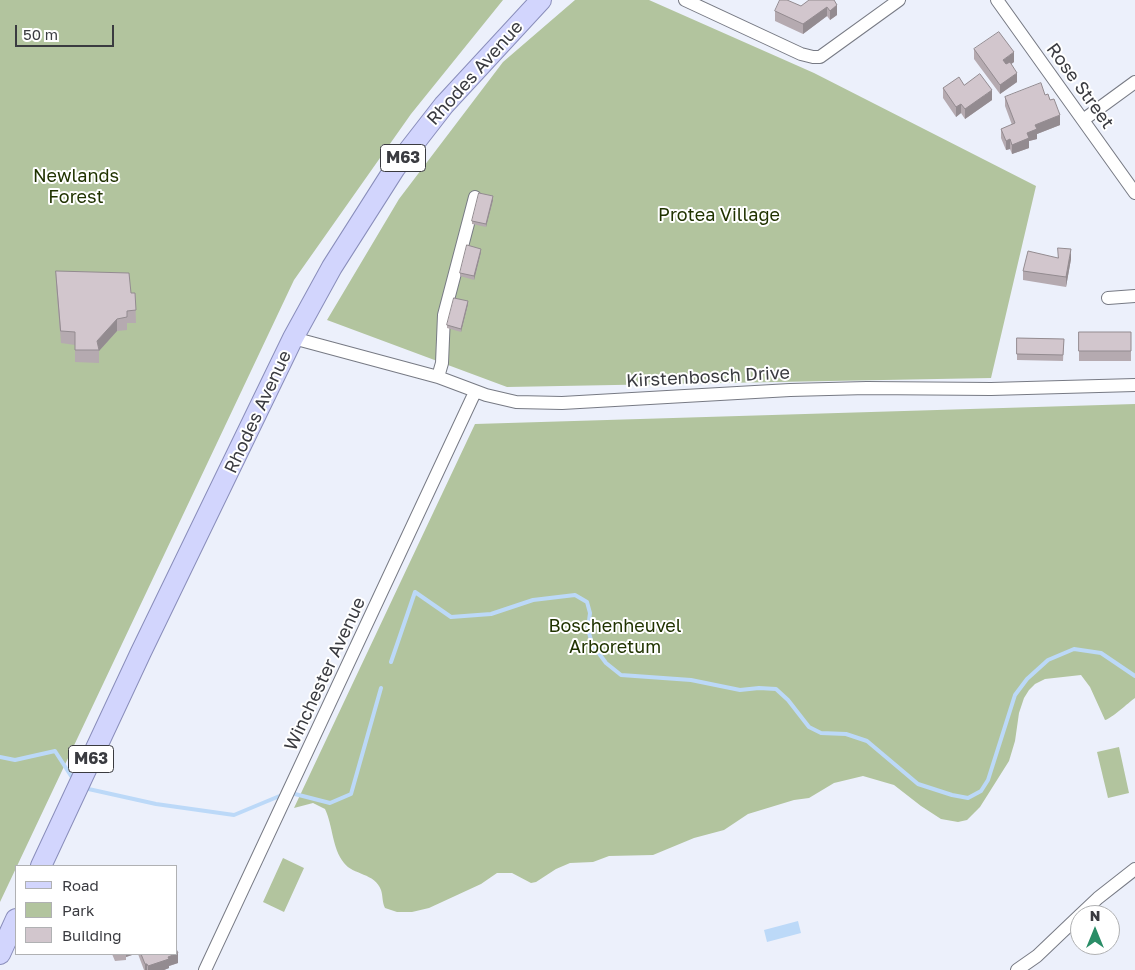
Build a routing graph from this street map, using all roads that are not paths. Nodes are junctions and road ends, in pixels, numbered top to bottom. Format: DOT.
graph roads {
  1 [pos="541,0"];
  2 [pos="685,0"];
  3 [pos="899,0"];
  4 [pos="996,0"];
  5 [pos="1135,82"];
  6 [pos="1083,120"];
  7 [pos="1135,193"];
  8 [pos="475,197"];
  9 [pos="1135,296"];
  10 [pos="1108,298"];
  11 [pos="293,338"];
  12 [pos="438,377"];
  13 [pos="1135,385"];
  14 [pos="475,392"];
  15 [pos="41,865"];
  16 [pos="1135,869"];
  17 [pos="1092,905"];
  18 [pos="15,921"];
  19 [pos="1070,925"];
  20 [pos="0,954"];
  21 [pos="205,970"];
  22 [pos="1017,970"];
  1 -- 11 [label="main road, Rhodes Avenue / M63"];
  2 -- 3 [label="street"];
  4 -- 6 [label="street, Rose Street"];
  5 -- 6 [label="street"];
  6 -- 7 [label="street, Rose Street"];
  8 -- 12 [label="street"];
  9 -- 10 [label="street"];
  11 -- 12 [label="street, Kirstenbosch Drive"];
  11 -- 15 [label="main road, Rhodes Avenue / M63"];
  12 -- 14 [label="street, Kirstenbosch Drive"];
  13 -- 14 [label="street, Kirstenbosch Drive"];
  14 -- 21 [label="street, Winchester Avenue"];
  16 -- 17 [label="street"];
  18 -- 20 [label="main road"];
  19 -- 22 [label="street"];
}
